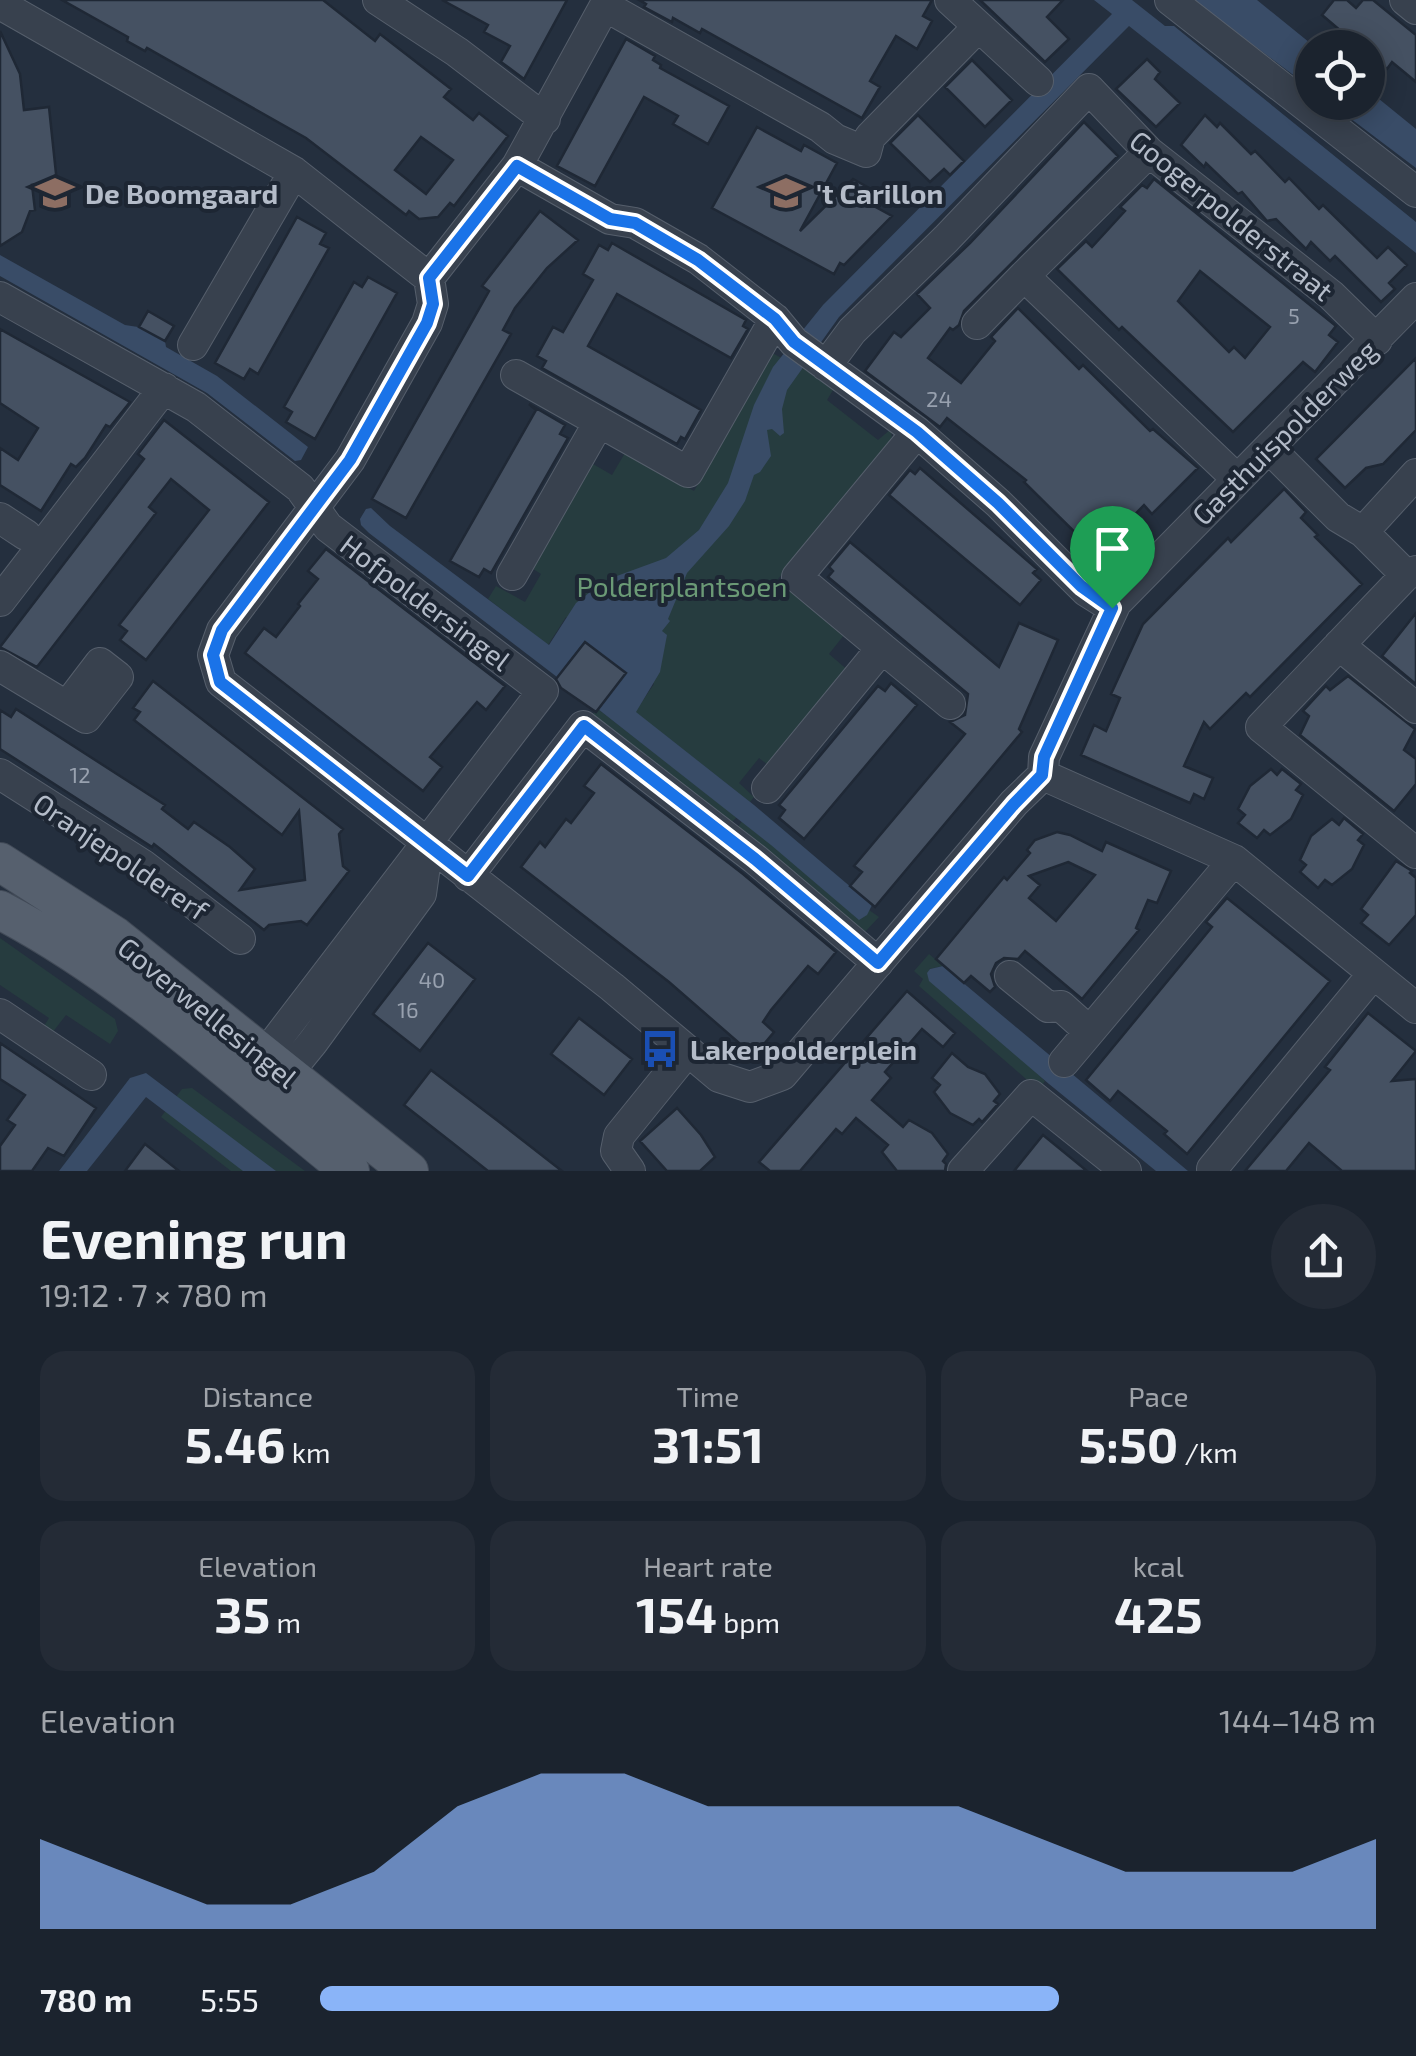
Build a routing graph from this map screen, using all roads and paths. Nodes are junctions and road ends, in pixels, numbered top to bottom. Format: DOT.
graph roads {
  1 [pos="950,0"];
  2 [pos="1170,0"];
  3 [pos="607,3"];
  4 [pos="0,4"];
  5 [pos="392,4"];
  6 [pos="978,26"];
  7 [pos="1038,81"];
  8 [pos="545,119"];
  9 [pos="1149,152"];
  10 [pos="517,166"];
  11 [pos="294,172"];
  12 [pos="1416,192"];
  13 [pos="1024,276"];
  14 [pos="429,278"];
  15 [pos="0,297"];
  16 [pos="1416,298"];
  17 [pos="977,324"];
  18 [pos="1377,340"];
  19 [pos="193,345"];
  20 [pos="801,346"];
  21 [pos="516,375"];
  22 [pos="164,388"];
  23 [pos="599,422"];
  24 [pos="917,432"];
  25 [pos="1269,448"];
  26 [pos="1416,474"];
  27 [pos="1238,479"];
  28 [pos="314,508"];
  29 [pos="0,518"];
  30 [pos="1363,532"];
  31 [pos="26,535"];
  32 [pos="10,567"];
  33 [pos="1411,573"];
  34 [pos="512,576"];
  35 [pos="0,601"];
  36 [pos="1112,608"];
  37 [pos="1339,646"];
  38 [pos="882,648"];
  39 [pos="0,666"];
  40 [pos="950,704"];
  41 [pos="68,705"];
  42 [pos="1416,708"];
  43 [pos="0,774"];
  44 [pos="1042,775"];
  45 [pos="766,788"];
  46 [pos="428,844"];
  47 [pos="1416,853"];
  48 [pos="1234,860"];
  49 [pos="0,862"];
  50 [pos="468,876"];
  51 [pos="0,910"];
  52 [pos="240,939"];
  53 [pos="878,963"];
  54 [pos="1372,974"];
  55 [pos="1010,976"];
  56 [pos="1416,1008"];
  57 [pos="0,1014"];
  58 [pos="1089,1031"];
  59 [pos="687,1052"];
  60 [pos="1064,1062"];
  61 [pos="91,1075"];
  62 [pos="270,1075"];
  63 [pos="1212,1170"];
  64 [pos="350,1171"];
  65 [pos="410,1171"];
  66 [pos="630,1171"];
  67 [pos="963,1171"];
  68 [pos="1126,1171"];
  1 -- 6 [label="street"];
  2 -- 12 [label="street"];
  3 -- 6 [label="street"];
  3 -- 8 [label="street"];
  4 -- 11 [label="street"];
  5 -- 8 [label="street"];
  6 -- 7 [label="street"];
  8 -- 10 [label="street"];
  9 -- 13 [label="street"];
  9 -- 18 [label="street, Googerpolderstraat"];
  9 -- 20 [label="street, Googerpolderstraat"];
  10 -- 14 [label="street"];
  10 -- 20 [label="street"];
  11 -- 14 [label="street"];
  11 -- 19 [label="street"];
  13 -- 17 [label="street"];
  13 -- 27 [label="street"];
  14 -- 28 [label="street"];
  15 -- 22 [label="street, Hofpoldersingel"];
  16 -- 18 [label="street, Gasthuispolderweg"];
  18 -- 25 [label="street, Gasthuispolderweg"];
  20 -- 23 [label="street"];
  20 -- 24 [label="street"];
  21 -- 23 [label="street"];
  22 -- 28 [label="street, Hofpoldersingel"];
  22 -- 32 [label="street"];
  23 -- 34 [label="street"];
  24 -- 36 [label="street"];
  24 -- 38 [label="street"];
  25 -- 27 [label="street, Gasthuispolderweg"];
  25 -- 30 [label="street"];
  26 -- 30 [label="street"];
  27 -- 36 [label="street, Gasthuispolderweg"];
  28 -- 46 [label="street"];
  28 -- 46 [label="street, Hofpoldersingel"];
  29 -- 31 [label="street"];
  30 -- 33 [label="street"];
  32 -- 35 [label="street"];
  33 -- 37 [label="street"];
  36 -- 44 [label="street, Gasthuispolderweg"];
  37 -- 42 [label="street"];
  37 -- 47 [label="street"];
  38 -- 40 [label="street"];
  38 -- 45 [label="street"];
  39 -- 41 [label="street"];
  43 -- 52 [label="street, Oranjepoldererf"];
  44 -- 48 [label="street"];
  44 -- 53 [label="street"];
  46 -- 50 [label="street"];
  46 -- 62 [label="street"];
  48 -- 54 [label="street"];
  48 -- 58 [label="street"];
  49 -- 62 [label="main road, Goverwellesingel"];
  50 -- 53 [label="street"];
  50 -- 59 [label="street"];
  51 -- 62 [label="main road, Goverwellesingel"];
  53 -- 59 [label="street"];
  54 -- 56 [label="street"];
  54 -- 63 [label="street"];
  55 -- 58 [label="street"];
  57 -- 61 [label="street"];
  58 -- 60 [label="street"];
  59 -- 66 [label="street"];
  62 -- 64 [label="main road, Goverwellesingel"];
  62 -- 65 [label="main road, Goverwellesingel"];
  67 -- 68 [label="street"];
}
